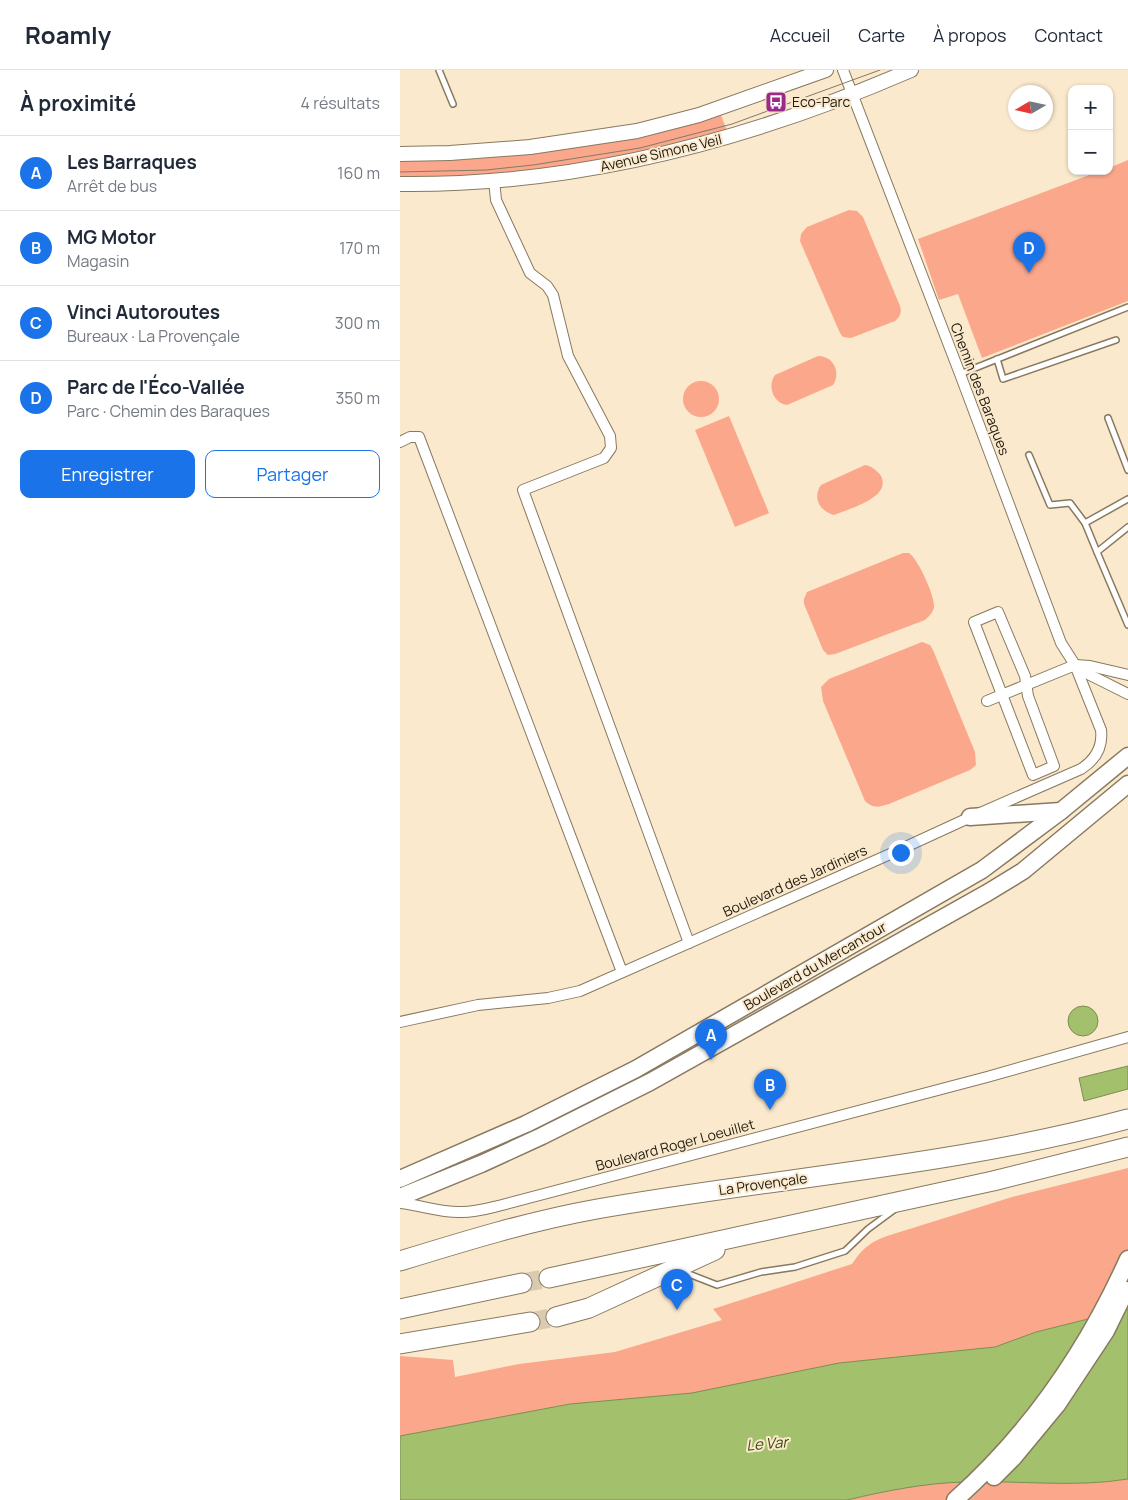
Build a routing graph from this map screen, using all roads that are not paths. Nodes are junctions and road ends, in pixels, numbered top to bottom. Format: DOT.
graph roads {
  1 [pos="439,70"];
  2 [pos="826,70"];
  3 [pos="843,70"];
  4 [pos="911,70"];
  5 [pos="852,93"];
  6 [pos="453,104"];
  7 [pos="400,154"];
  8 [pos="494,180"];
  9 [pos="400,184"];
  10 [pos="1128,307"];
  11 [pos="1116,340"];
  12 [pos="997,359"];
  13 [pos="960,374"];
  14 [pos="1108,418"];
  15 [pos="400,442"];
  16 [pos="1029,455"];
  17 [pos="1128,470"];
  18 [pos="1128,499"];
  19 [pos="1085,523"];
  20 [pos="1128,527"];
  21 [pos="1097,552"];
  22 [pos="1128,625"];
  23 [pos="1075,665"];
  24 [pos="1128,675"];
  25 [pos="1027,684"];
  26 [pos="1128,694"];
  27 [pos="1003,695"];
  28 [pos="987,701"];
  29 [pos="1128,756"];
  30 [pos="1128,784"];
  31 [pos="1061,811"];
  32 [pos="970,818"];
  33 [pos="689,943"];
  34 [pos="622,972"];
  35 [pos="400,1022"];
  36 [pos="1128,1037"];
  37 [pos="1128,1119"];
  38 [pos="1128,1147"];
  39 [pos="400,1179"];
  40 [pos="400,1197"];
  41 [pos="909,1199"];
  42 [pos="400,1203"];
  43 [pos="748,1234"];
  44 [pos="1128,1259"];
  45 [pos="400,1261"];
  46 [pos="674,1269"];
  47 [pos="549,1278"];
  48 [pos="522,1283"];
  49 [pos="1128,1285"];
  50 [pos="400,1309"];
  51 [pos="556,1317"];
  52 [pos="530,1322"];
  53 [pos="400,1344"];
  54 [pos="954,1500"];
  55 [pos="971,1500"];
  1 -- 6 [label="lane"];
  2 -- 7 [label="main road, Avenue Simone Veil"];
  3 -- 5 [label="street, Chemin des Baraques"];
  4 -- 5 [label="main road, Avenue Simone Veil"];
  5 -- 8 [label="main road, Avenue Simone Veil"];
  5 -- 13 [label="street, Chemin des Baraques"];
  8 -- 9 [label="main road, Avenue Simone Veil"];
  8 -- 33 [label="street"];
  10 -- 12 [label="lane"];
  11 -- 12 [label="lane"];
  12 -- 13 [label="lane"];
  13 -- 23 [label="street, Chemin des Baraques"];
  14 -- 17 [label="lane"];
  15 -- 34 [label="street"];
  16 -- 19 [label="lane"];
  18 -- 19 [label="lane"];
  19 -- 21 [label="lane"];
  20 -- 21 [label="lane"];
  21 -- 22 [label="lane"];
  23 -- 24 [label="street"];
  23 -- 25 [label="street"];
  23 -- 26 [label="street"];
  23 -- 32 [label="street, Boulevard des Jardiniers"];
  25 -- 27 [label="street"];
  25 -- 27 [label="street"];
  25 -- 27 [label="street"];
  27 -- 28 [label="street"];
  29 -- 31 [label="main road, Boulevard du Mercantour"];
  30 -- 40 [label="main road, Boulevard du Mercantour"];
  31 -- 32 [label="main road"];
  31 -- 39 [label="main road, Boulevard du Mercantour"];
  32 -- 33 [label="street, Boulevard des Jardiniers"];
  33 -- 34 [label="street, Boulevard des Jardiniers"];
  34 -- 35 [label="street, Boulevard des Jardiniers"];
  36 -- 42 [label="street, Boulevard Roger Loeuillet"];
  37 -- 45 [label="highway, La Provençale"];
  38 -- 41 [label="highway"];
  41 -- 43 [label="highway"];
  41 -- 46 [label="lane"];
  43 -- 46 [label="highway"];
  43 -- 47 [label="highway"];
  44 -- 54 [label="main road"];
  46 -- 51 [label="highway"];
  48 -- 50 [label="highway"];
  49 -- 55 [label="main road"];
  52 -- 53 [label="highway"];
}
